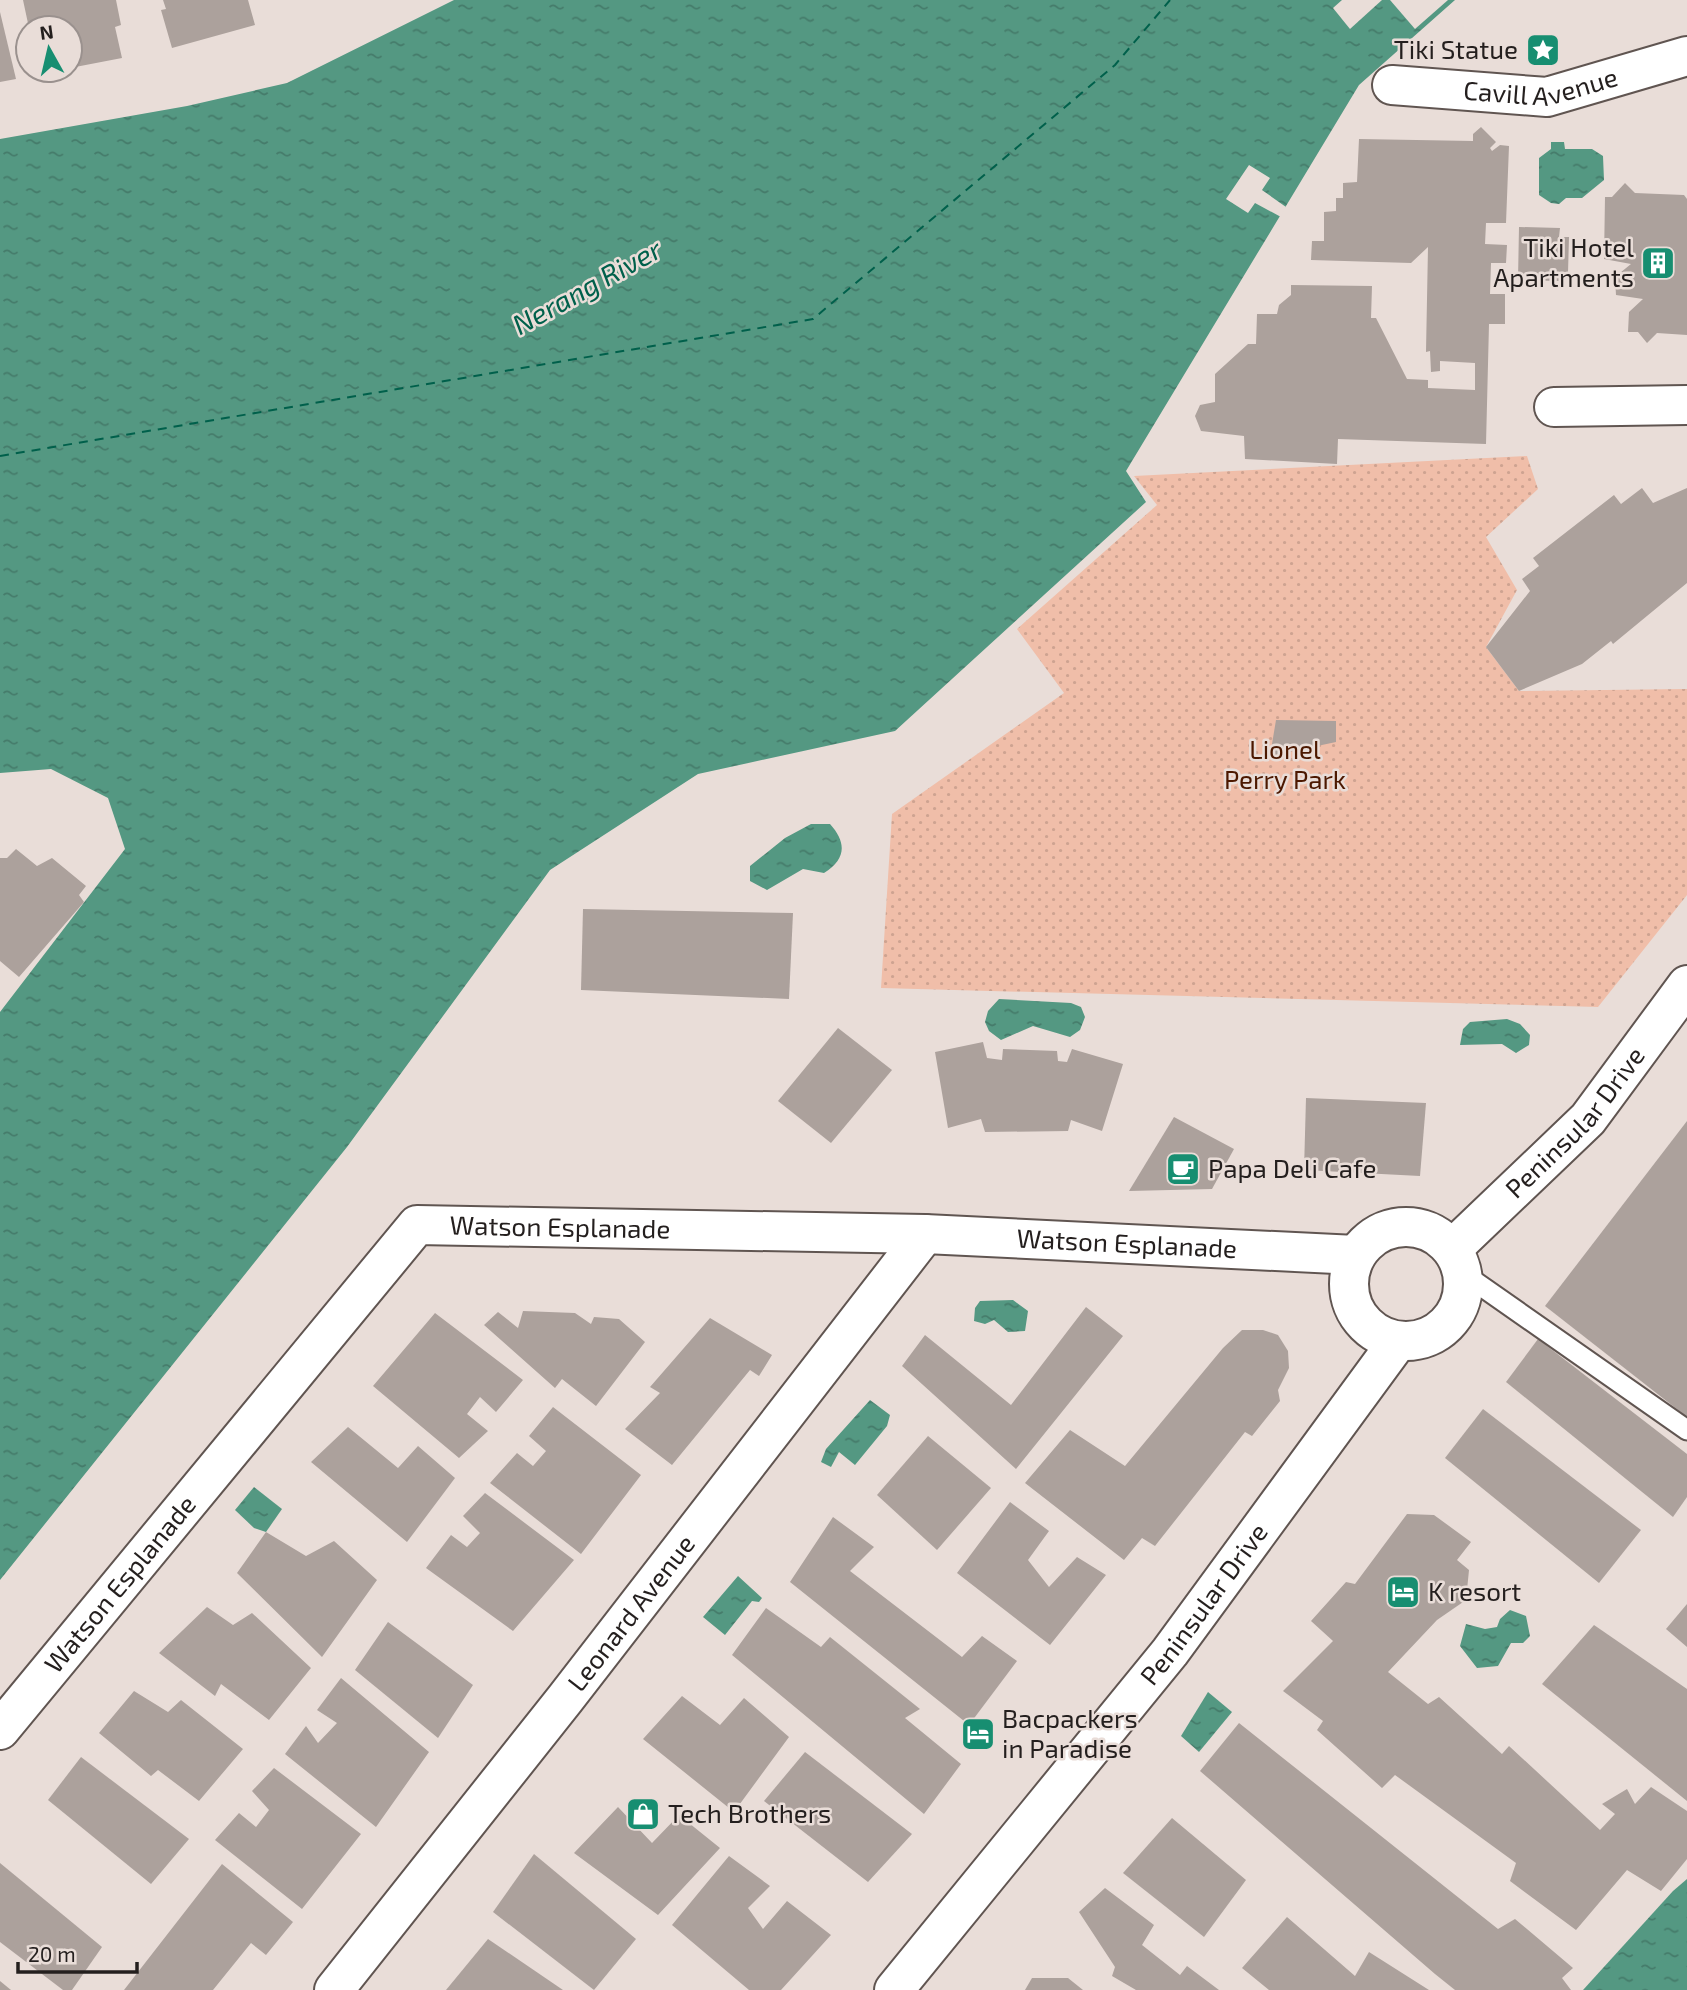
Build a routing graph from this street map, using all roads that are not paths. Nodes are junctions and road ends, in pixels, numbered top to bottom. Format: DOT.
graph roads {
  1 [pos="1687,56"];
  2 [pos="1392,86"];
  3 [pos="1687,405"];
  4 [pos="1554,407"];
  5 [pos="1687,985"];
  6 [pos="925,1234"];
  7 [pos="1356,1255"];
  8 [pos="1458,1262"];
  9 [pos="1398,1341"];
  10 [pos="1687,1430"];
  11 [pos="0,1730"];
  12 [pos="334,1990"];
  13 [pos="894,1990"];
  1 -- 2 [label="street, Cavill Avenue"];
  3 -- 4 [label="street"];
  5 -- 8 [label="street, Peninsular Drive"];
  6 -- 7 [label="street, Watson Esplanade"];
  6 -- 11 [label="street, Watson Esplanade"];
  6 -- 12 [label="street, Leonard Avenue"];
  7 -- 8 [label="street"];
  7 -- 9 [label="street"];
  8 -- 9 [label="street"];
  8 -- 10 [label="lane"];
  9 -- 13 [label="street, Peninsular Drive"];
}
